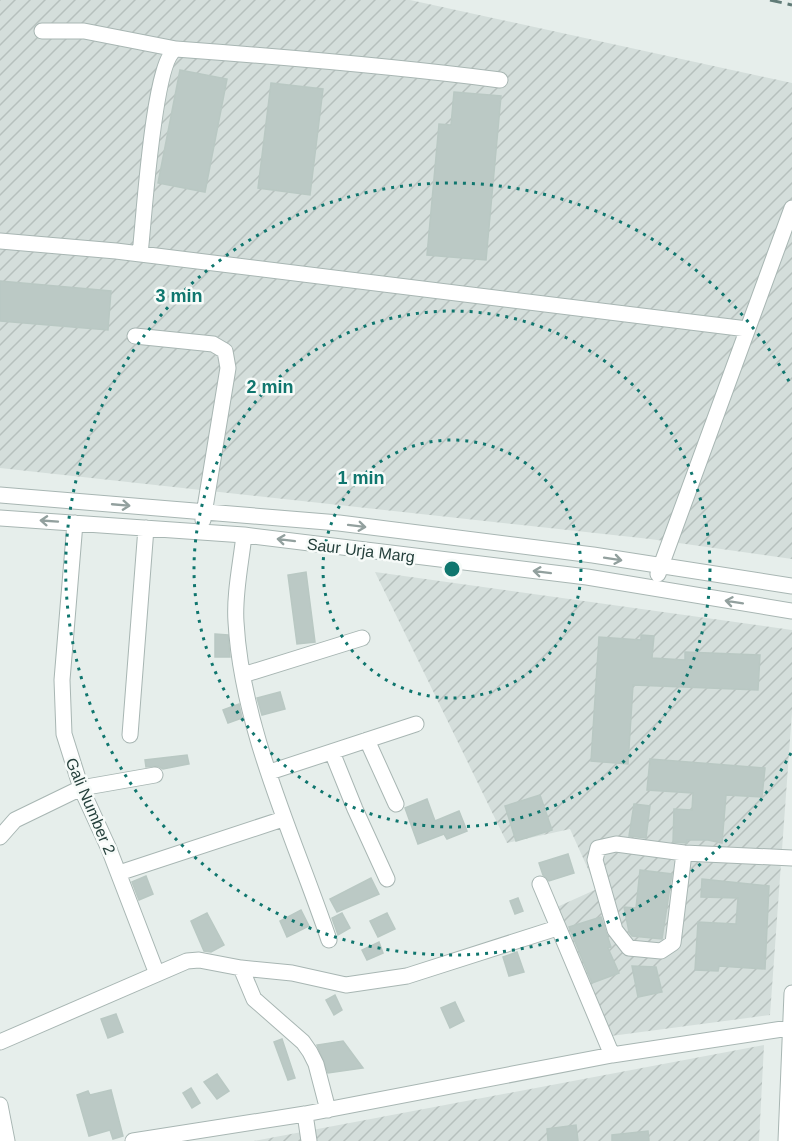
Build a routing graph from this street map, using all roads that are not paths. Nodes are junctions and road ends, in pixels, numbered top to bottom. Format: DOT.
graph roads {
  1 [pos="42,31"];
  2 [pos="176,49"];
  3 [pos="500,80"];
  4 [pos="792,208"];
  5 [pos="0,241"];
  6 [pos="140,254"];
  7 [pos="747,329"];
  8 [pos="135,336"];
  9 [pos="0,495"];
  10 [pos="204,510"];
  11 [pos="0,518"];
  12 [pos="75,523"];
  13 [pos="146,528"];
  14 [pos="382,529"];
  15 [pos="202,532"];
  16 [pos="244,535"];
  17 [pos="381,552"];
  18 [pos="660,567"];
  19 [pos="792,586"];
  20 [pos="653,588"];
  21 [pos="792,611"];
  22 [pos="362,638"];
  23 [pos="243,675"];
  24 [pos="416,724"];
  25 [pos="130,735"];
  26 [pos="368,740"];
  27 [pos="332,752"];
  28 [pos="270,772"];
  29 [pos="156,775"];
  30 [pos="81,788"];
  31 [pos="396,804"];
  32 [pos="284,819"];
  33 [pos="0,837"];
  34 [pos="684,853"];
  35 [pos="792,858"];
  36 [pos="118,873"];
  37 [pos="387,879"];
  38 [pos="540,884"];
  39 [pos="557,928"];
  40 [pos="329,940"];
  41 [pos="241,968"];
  42 [pos="157,974"];
  43 [pos="792,993"];
  44 [pos="789,1028"];
  45 [pos="0,1042"];
  46 [pos="612,1054"];
  47 [pos="0,1105"];
  48 [pos="789,1109"];
  49 [pos="328,1110"];
  50 [pos="305,1114"];
  51 [pos="7,1141"];
  52 [pos="133,1141"];
  53 [pos="309,1141"];
  54 [pos="786,1141"];
  1 -- 2 [label="street"];
  2 -- 3 [label="street"];
  2 -- 6 [label="street"];
  4 -- 7 [label="street"];
  5 -- 6 [label="street"];
  6 -- 7 [label="street"];
  7 -- 18 [label="street"];
  8 -- 10 [label="street"];
  9 -- 10 [label="street, Saur Urja Marg, one-way"];
  10 -- 14 [label="street, Saur Urja Marg, one-way"];
  10 -- 15 [label="street"];
  12 -- 11 [label="street, Saur Urja Marg, one-way"];
  12 -- 13 [label="street, Saur Urja Marg"];
  12 -- 30 [label="street, Gali Number 2"];
  13 -- 15 [label="street, Saur Urja Marg"];
  13 -- 25 [label="street"];
  14 -- 17 [label="street"];
  14 -- 18 [label="street, Saur Urja Marg, one-way"];
  15 -- 16 [label="street, Saur Urja Marg"];
  17 -- 16 [label="street, Saur Urja Marg, one-way"];
  16 -- 23 [label="street"];
  20 -- 17 [label="street, Saur Urja Marg, one-way"];
  18 -- 19 [label="street, Saur Urja Marg"];
  18 -- 20 [label="street"];
  21 -- 20 [label="street, Saur Urja Marg, one-way"];
  22 -- 23 [label="street"];
  23 -- 28 [label="street"];
  24 -- 26 [label="street"];
  26 -- 27 [label="street"];
  26 -- 31 [label="street"];
  27 -- 28 [label="street"];
  27 -- 37 [label="street"];
  28 -- 32 [label="street"];
  29 -- 30 [label="street"];
  30 -- 33 [label="street"];
  30 -- 36 [label="street, Gali Number 2"];
  32 -- 36 [label="street"];
  32 -- 40 [label="street"];
  34 -- 34 [label="street"];
  34 -- 35 [label="street"];
  36 -- 42 [label="street, Gali Number 2"];
  38 -- 39 [label="street"];
  39 -- 41 [label="street"];
  39 -- 46 [label="street"];
  41 -- 42 [label="street"];
  41 -- 49 [label="street"];
  42 -- 45 [label="street"];
  43 -- 44 [label="street"];
  44 -- 46 [label="street"];
  44 -- 48 [label="street"];
  46 -- 49 [label="street"];
  47 -- 51 [label="street"];
  48 -- 54 [label="street"];
  49 -- 50 [label="street"];
  50 -- 52 [label="street"];
  50 -- 53 [label="street"];
}
